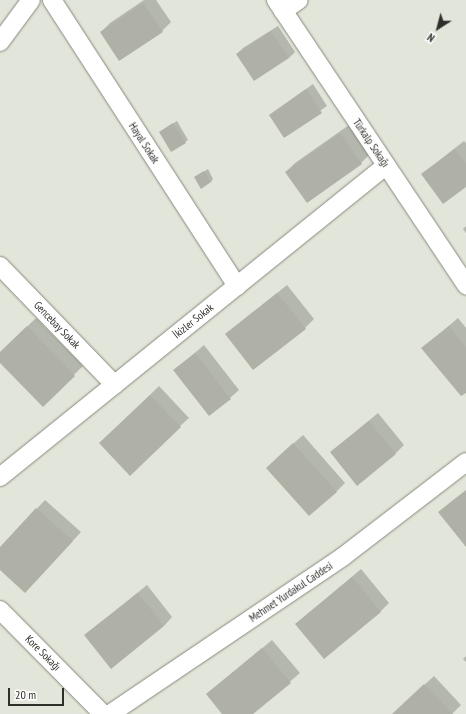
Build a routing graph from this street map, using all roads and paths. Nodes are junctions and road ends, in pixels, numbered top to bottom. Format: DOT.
graph roads {
  1 [pos="31,0"];
  2 [pos="52,0"];
  3 [pos="299,0"];
  4 [pos="279,6"];
  5 [pos="0,42"];
  6 [pos="386,166"];
  7 [pos="0,266"];
  8 [pos="466,285"];
  9 [pos="237,286"];
  10 [pos="115,385"];
  11 [pos="466,462"];
  12 [pos="0,477"];
  13 [pos="0,610"];
  14 [pos="103,714"];
  15 [pos="110,714"];
  1 -- 5 [label="street"];
  2 -- 9 [label="street, Hayal Sokak"];
  3 -- 4 [label="street"];
  4 -- 6 [label="street, Türkalp Sokağı"];
  6 -- 8 [label="street, Türkalp Sokağı"];
  6 -- 9 [label="street, İkizler Sokak"];
  7 -- 10 [label="street, Gencebay Sokak"];
  9 -- 10 [label="street, İkizler Sokak"];
  10 -- 12 [label="street, İkizler Sokak"];
  11 -- 15 [label="street, Mehmet Yurdakul Caddesi"];
  13 -- 14 [label="street, Kore Sokağı"];
}
